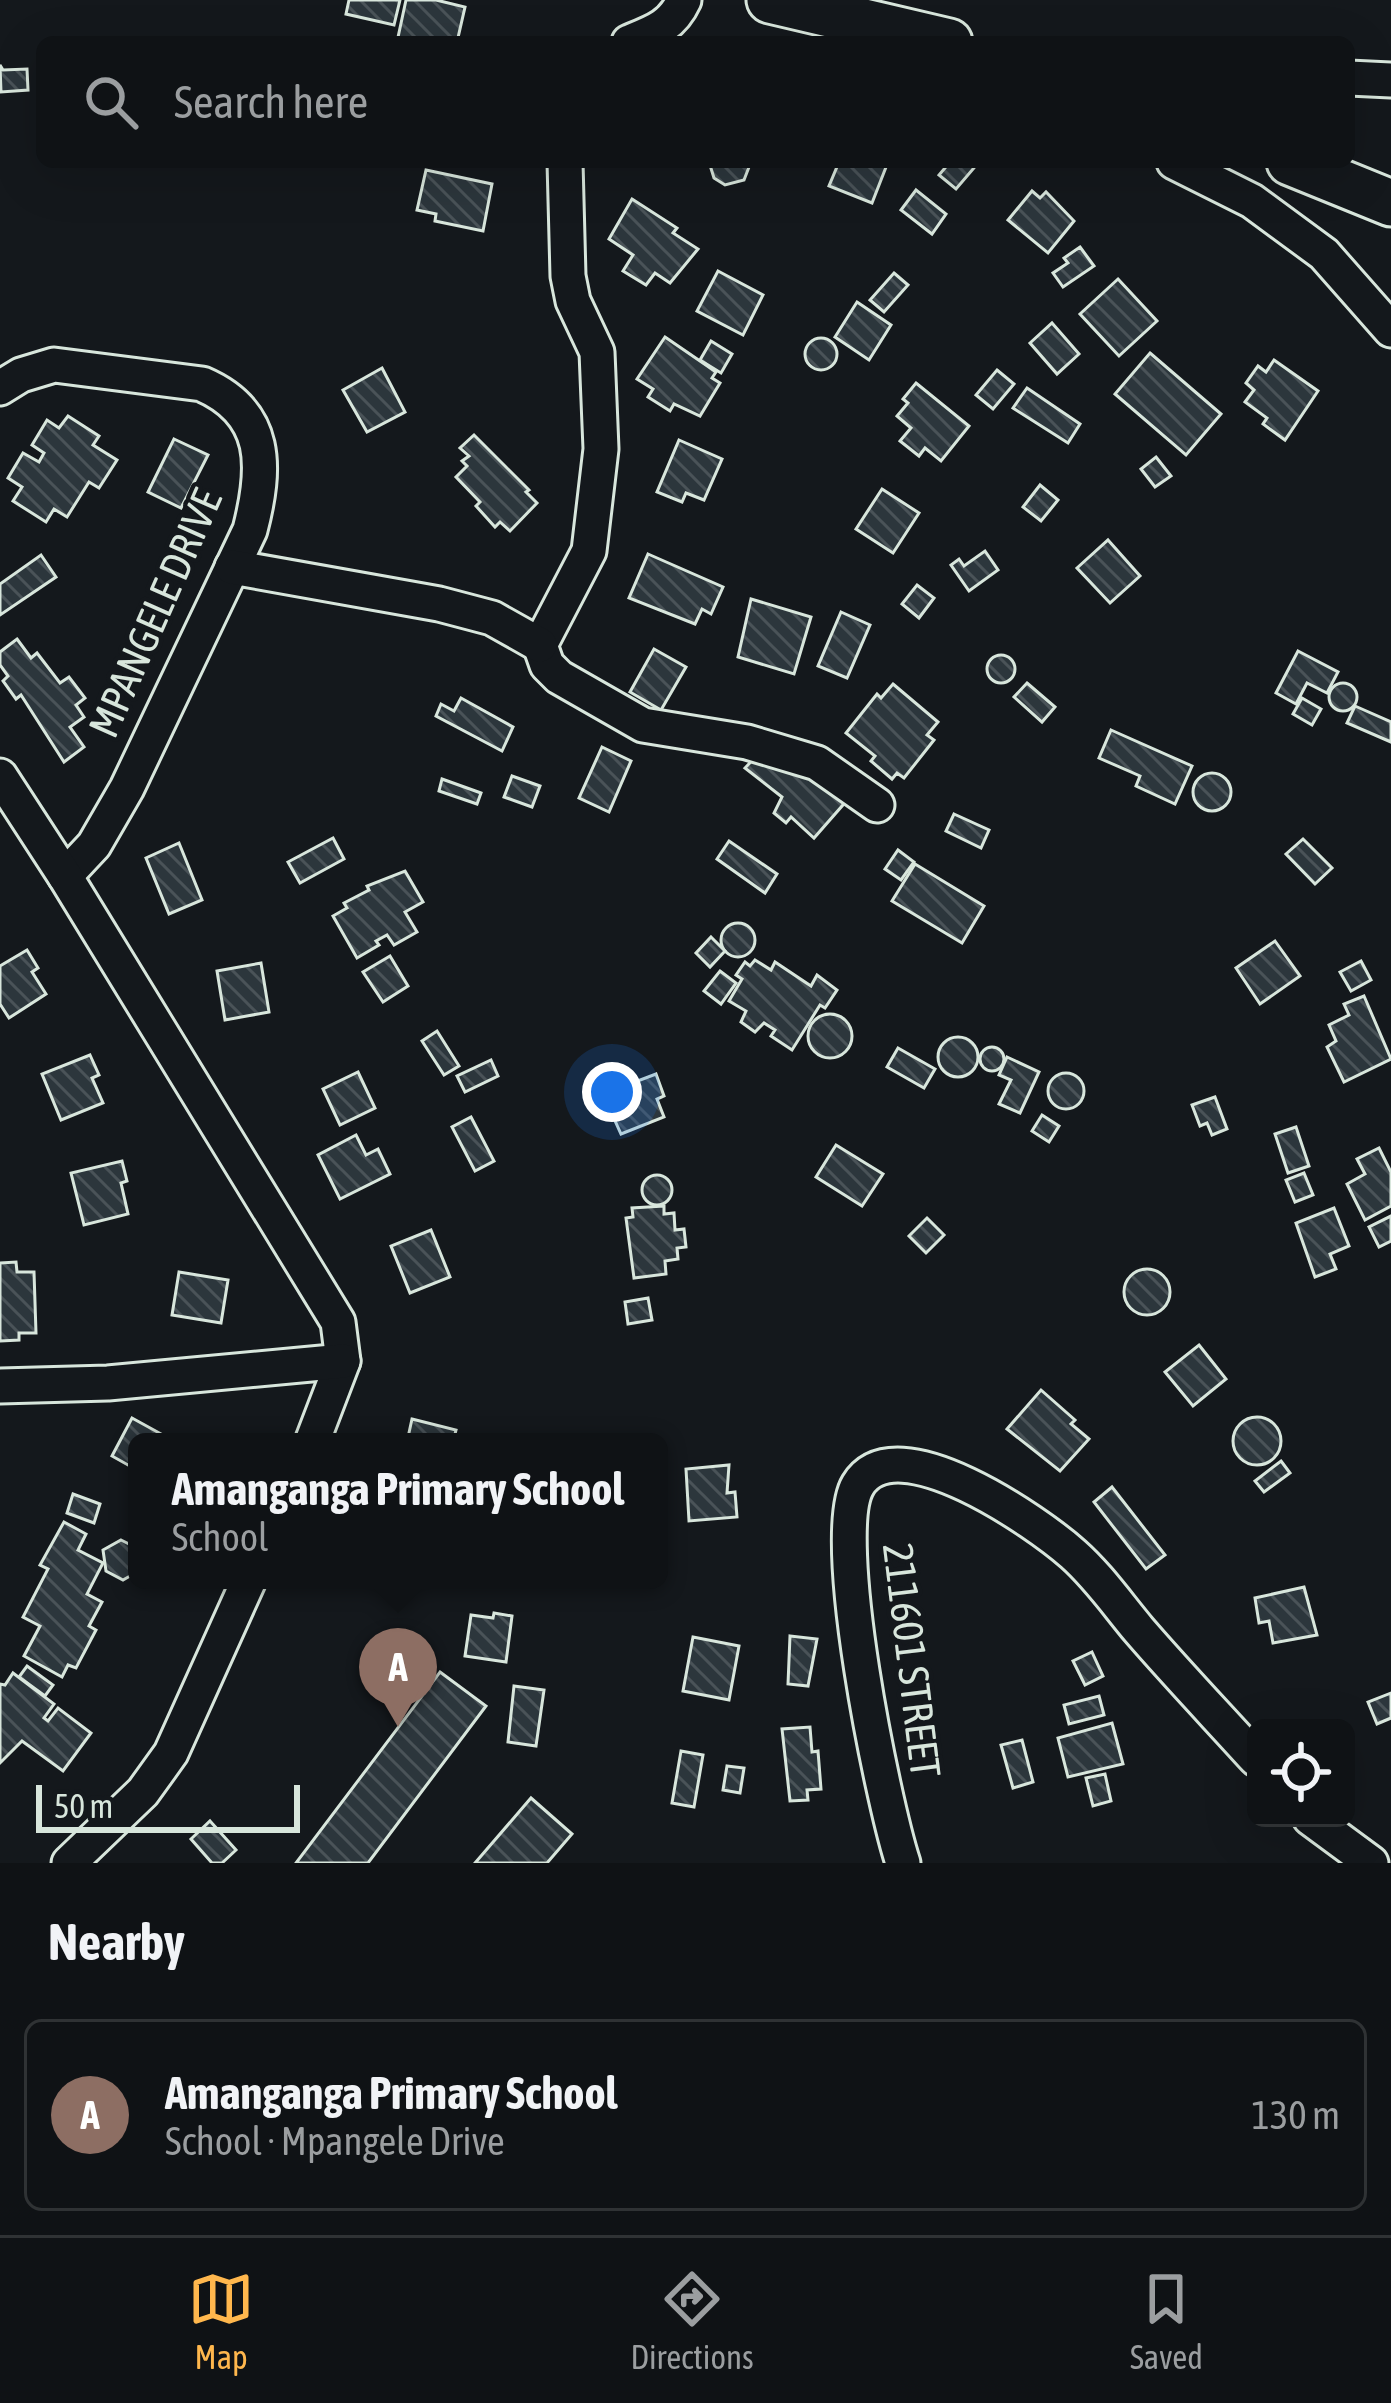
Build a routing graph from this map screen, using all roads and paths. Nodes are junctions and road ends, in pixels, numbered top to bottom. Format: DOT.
graph roads {
  1 [pos="684,0"];
  2 [pos="770,0"];
  3 [pos="834,8"];
  4 [pos="644,36"];
  5 [pos="929,36"];
  6 [pos="1355,78"];
  7 [pos="1391,80"];
  8 [pos="565,168"];
  9 [pos="1186,168"];
  10 [pos="1305,168"];
  11 [pos="1391,203"];
  12 [pos="1391,330"];
  13 [pos="0,388"];
  14 [pos="232,567"];
  15 [pos="540,645"];
  16 [pos="0,776"];
  17 [pos="878,805"];
  18 [pos="65,876"];
  19 [pos="343,1361"];
  20 [pos="0,1386"];
  21 [pos="316,1433"];
  22 [pos="245,1589"];
  23 [pos="1247,1749"];
  24 [pos="1322,1827"];
  25 [pos="69,1863"];
  26 [pos="903,1863"];
  27 [pos="1371,1863"];
  1 -- 4 [label="street"];
  2 -- 3 [label="street"];
  3 -- 5 [label="street"];
  6 -- 7 [label="street"];
  8 -- 15 [label="street"];
  9 -- 12 [label="street"];
  10 -- 11 [label="street"];
  13 -- 14 [label="street, MPANGELE DRIVE"];
  14 -- 15 [label="street"];
  14 -- 18 [label="street, MPANGELE DRIVE"];
  15 -- 17 [label="street"];
  16 -- 18 [label="street"];
  18 -- 19 [label="street"];
  19 -- 20 [label="street"];
  19 -- 21 [label="street"];
  22 -- 25 [label="street"];
  23 -- 26 [label="street, 211601 STREET"];
  24 -- 27 [label="street"];
}
